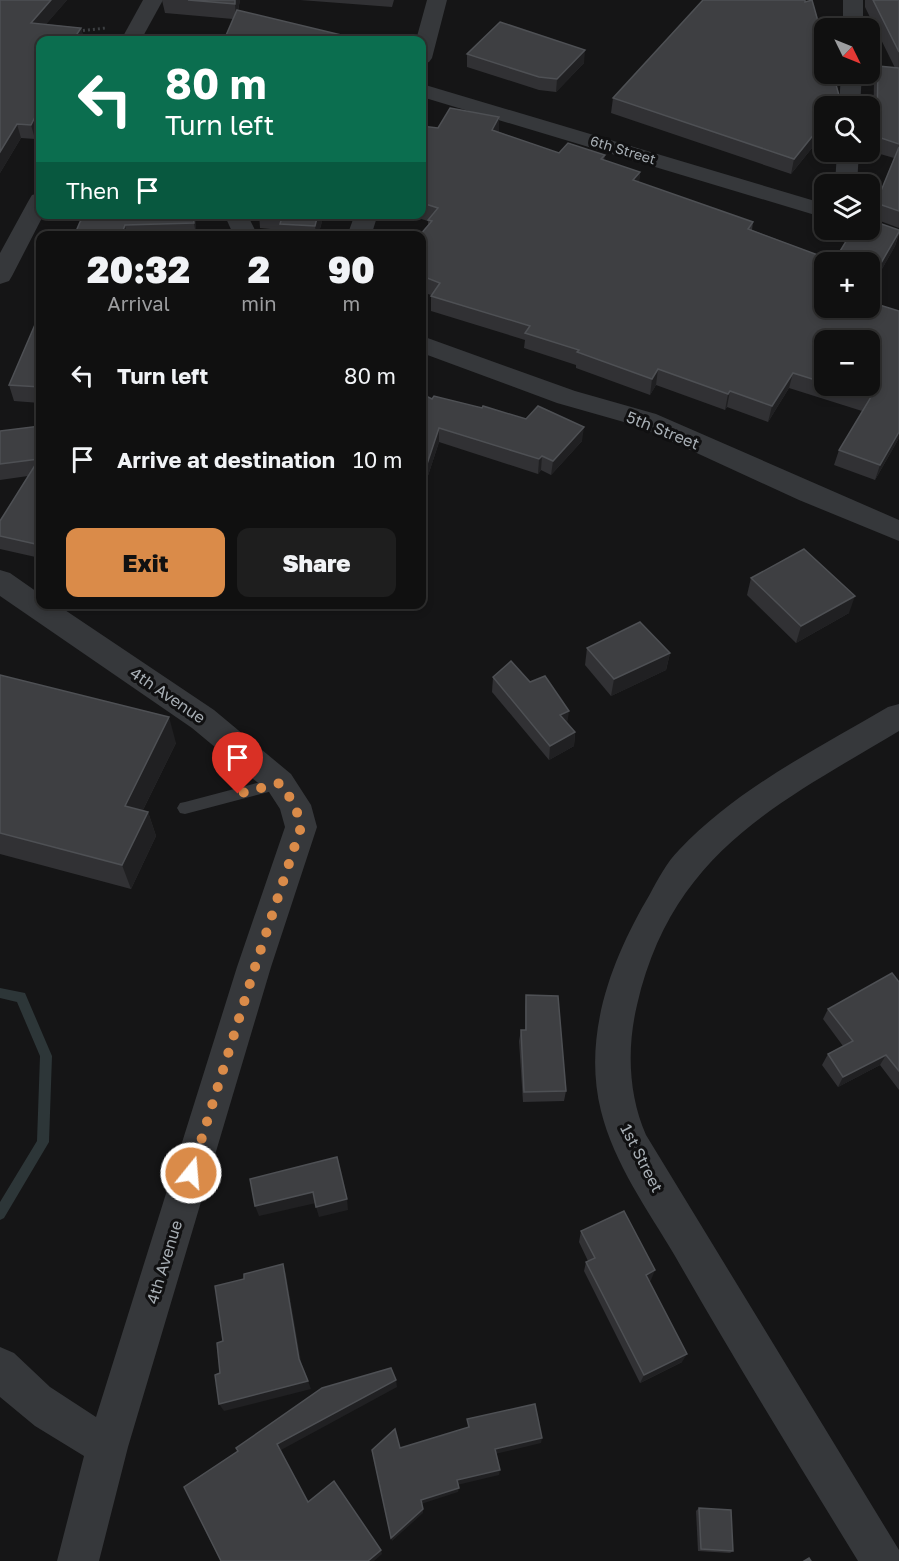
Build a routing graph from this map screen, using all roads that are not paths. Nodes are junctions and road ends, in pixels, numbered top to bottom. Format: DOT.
graph roads {
  1 [pos="153,0"];
  2 [pos="438,0"];
  3 [pos="853,0"];
  4 [pos="853,18"];
  5 [pos="140,36"];
  6 [pos="426,44"];
  7 [pos="426,91"];
  8 [pos="36,208"];
  9 [pos="814,208"];
  10 [pos="0,276"];
  11 [pos="426,345"];
  12 [pos="899,531"];
  13 [pos="0,581"];
  14 [pos="36,605"];
  15 [pos="41,609"];
  16 [pos="899,716"];
  17 [pos="280,783"];
  18 [pos="184,808"];
  19 [pos="0,1367"];
  20 [pos="107,1447"];
  21 [pos="78,1561"];
  22 [pos="882,1561"];
  1 -- 5 [label="street"];
  2 -- 6 [label="street"];
  3 -- 4 [label="street"];
  7 -- 9 [label="street, 6th Street"];
  8 -- 10 [label="street"];
  11 -- 12 [label="street, 5th Street"];
  13 -- 14 [label="street, 4th Avenue"];
  15 -- 17 [label="street, 4th Avenue"];
  16 -- 22 [label="street, 1st Street"];
  17 -- 18 [label="lane"];
  17 -- 20 [label="street, 4th Avenue"];
  19 -- 20 [label="street"];
  20 -- 21 [label="street, 4th Avenue"];
}
